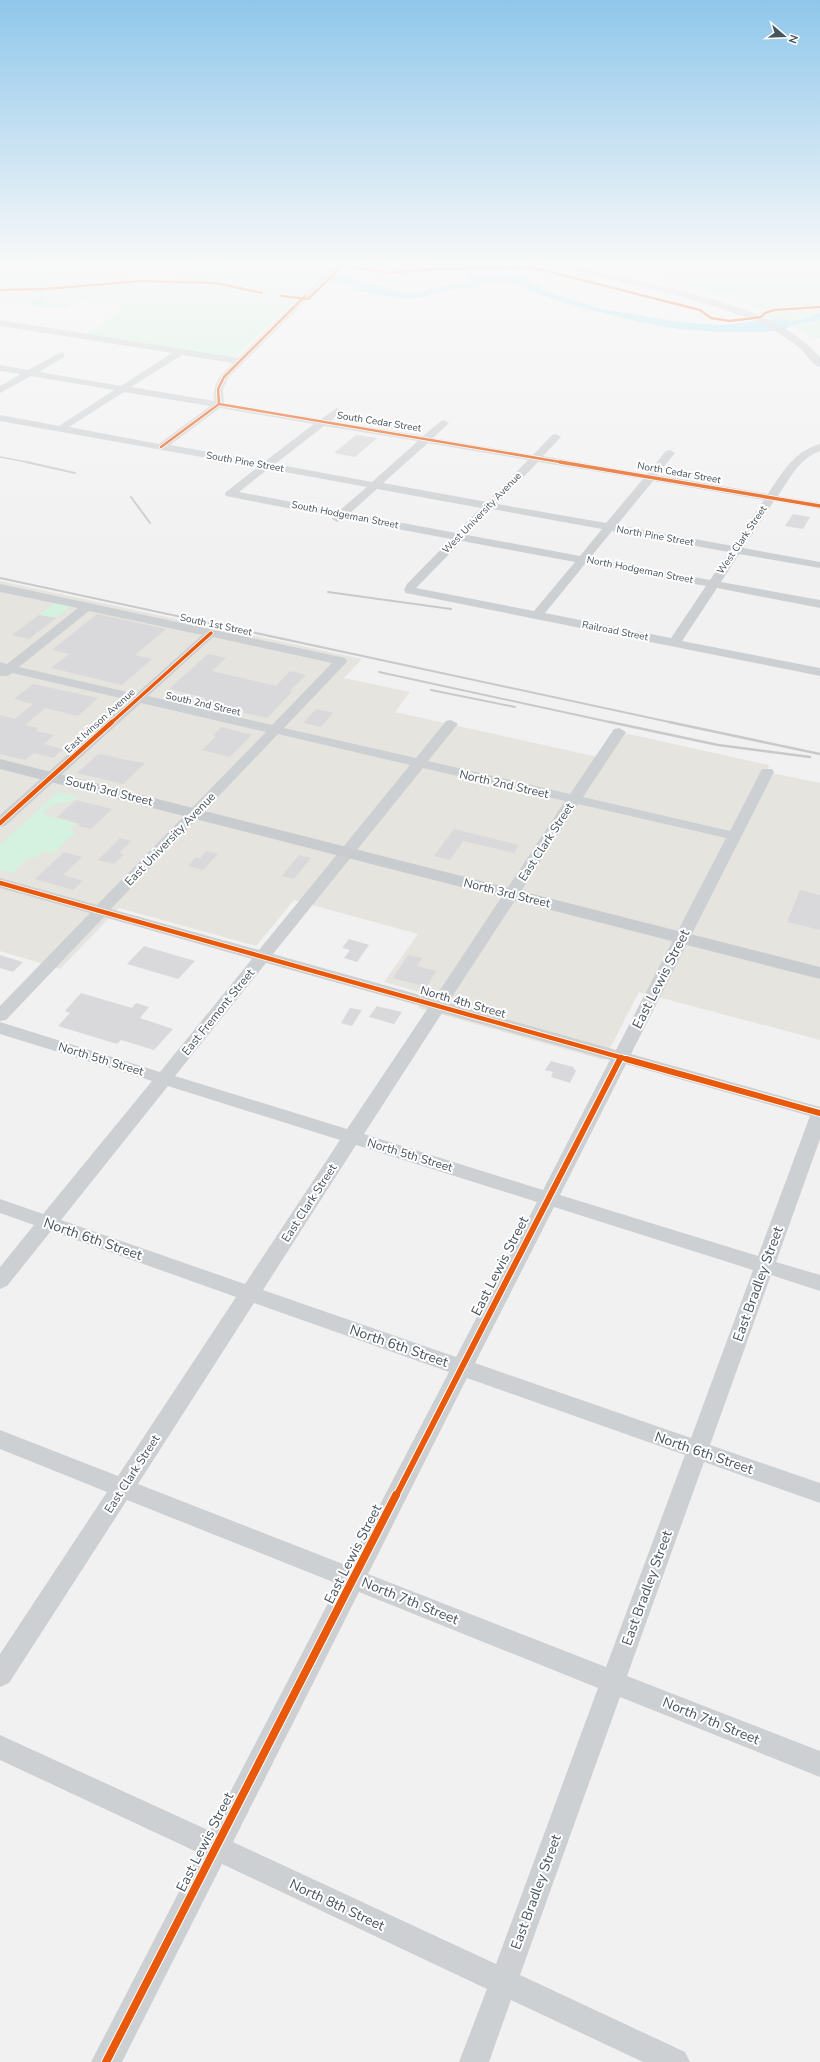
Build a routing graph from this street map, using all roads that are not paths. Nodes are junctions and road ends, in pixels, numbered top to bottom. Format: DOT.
graph roads {
  1 [pos="55,358"];
  2 [pos="170,358"];
  3 [pos="220,358"];
  4 [pos="241,358"];
  5 [pos="238,361"];
  6 [pos="0,368"];
  7 [pos="29,373"];
  8 [pos="122,389"];
  9 [pos="0,390"];
  10 [pos="219,404"];
  11 [pos="336,412"];
  12 [pos="0,418"];
  13 [pos="322,422"];
  14 [pos="444,424"];
  15 [pos="60,429"];
  16 [pos="556,437"];
  17 [pos="426,439"];
  18 [pos="161,447"];
  19 [pos="820,447"];
  20 [pos="670,453"];
  21 [pos="536,458"];
  22 [pos="266,466"];
  23 [pos="650,478"];
  24 [pos="375,485"];
  25 [pos="770,498"];
  26 [pos="489,506"];
  27 [pos="820,506"];
  28 [pos="339,518"];
  29 [pos="609,528"];
  30 [pos="460,536"];
  31 [pos="736,550"];
  32 [pos="582,559"];
  33 [pos="820,566"];
  34 [pos="713,583"];
  35 [pos="0,588"];
  36 [pos="410,590"];
  37 [pos="820,604"];
  38 [pos="88,606"];
  39 [pos="537,615"];
  40 [pos="211,633"];
  41 [pos="674,643"];
  42 [pos="341,661"];
  43 [pos="819,668"];
  44 [pos="3,670"];
  45 [pos="139,698"];
  46 [pos="451,724"];
  47 [pos="275,730"];
  48 [pos="620,732"];
  49 [pos="0,764"];
  50 [pos="419,764"];
  51 [pos="767,772"];
  52 [pos="51,777"];
  53 [pos="574,800"];
  54 [pos="195,813"];
  55 [pos="0,823"];
  56 [pos="734,836"];
  57 [pos="347,852"];
  58 [pos="0,883"];
  59 [pos="512,894"];
  60 [pos="101,911"];
  61 [pos="682,938"];
  62 [pos="263,956"];
  63 [pos="820,973"];
  64 [pos="439,1005"];
  65 [pos="0,1016"];
  66 [pos="0,1028"];
  67 [pos="621,1057"];
  68 [pos="164,1079"];
  69 [pos="820,1113"];
  70 [pos="353,1137"];
  71 [pos="548,1198"];
  72 [pos="0,1206"];
  73 [pos="47,1223"];
  74 [pos="764,1266"];
  75 [pos="0,1281"];
  76 [pos="820,1283"];
  77 [pos="250,1294"];
  78 [pos="462,1368"];
  79 [pos="0,1439"];
  80 [pos="697,1450"];
  81 [pos="123,1488"];
  82 [pos="820,1493"];
  83 [pos="353,1579"];
  84 [pos="0,1675"];
  85 [pos="613,1682"];
  86 [pos="0,1748"];
  87 [pos="820,1764"];
  88 [pos="216,1848"];
  89 [pos="503,1982"];
  90 [pos="106,2062"];
  91 [pos="474,2062"];
  92 [pos="675,2062"];
  1 -- 7 [label="street"];
  2 -- 8 [label="street"];
  3 -- 5 [label="street"];
  4 -- 5 [label="street"];
  5 -- 10 [label="street"];
  6 -- 7 [label="street, South Cedar Street"];
  7 -- 8 [label="street, South Cedar Street"];
  7 -- 9 [label="street"];
  8 -- 10 [label="street, South Cedar Street"];
  8 -- 15 [label="street"];
  10 -- 13 [label="street, South Cedar Street"];
  10 -- 18 [label="street"];
  11 -- 13 [label="street"];
  12 -- 15 [label="street, South Pine Street"];
  13 -- 17 [label="street, South Cedar Street"];
  13 -- 22 [label="street"];
  14 -- 17 [label="street"];
  15 -- 18 [label="street, South Pine Street"];
  16 -- 21 [label="street, West University Avenue"];
  17 -- 21 [label="street, South Cedar Street"];
  17 -- 24 [label="street"];
  18 -- 22 [label="street, South Pine Street"];
  19 -- 25 [label="street, West Clark Street"];
  20 -- 23 [label="street"];
  21 -- 23 [label="street, North Cedar Street"];
  21 -- 26 [label="street, West University Avenue"];
  22 -- 24 [label="street, South Pine Street"];
  22 -- 28 [label="street, South Hodgeman Street"];
  23 -- 25 [label="street, North Cedar Street"];
  23 -- 29 [label="street"];
  24 -- 26 [label="street, South Pine Street"];
  24 -- 28 [label="street"];
  25 -- 27 [label="street, North Cedar Street"];
  25 -- 31 [label="street, West Clark Street"];
  26 -- 29 [label="street, North Pine Street"];
  26 -- 30 [label="street, West University Avenue"];
  28 -- 30 [label="street, South Hodgeman Street"];
  29 -- 31 [label="street, North Pine Street"];
  29 -- 32 [label="street"];
  30 -- 32 [label="street, North Hodgeman Street"];
  30 -- 36 [label="street, West University Avenue"];
  31 -- 33 [label="street, North Pine Street"];
  31 -- 34 [label="street, West Clark Street"];
  32 -- 34 [label="street, North Hodgeman Street"];
  32 -- 39 [label="street"];
  34 -- 37 [label="street, North Hodgeman Street"];
  34 -- 41 [label="street, West Clark Street"];
  35 -- 38 [label="street, South 1st Street"];
  36 -- 39 [label="street, Railroad Street"];
  38 -- 40 [label="street, South 1st Street"];
  38 -- 44 [label="street"];
  39 -- 41 [label="street, Railroad Street"];
  40 -- 42 [label="street, South 1st Street"];
  40 -- 45 [label="street, East Ivinson Avenue"];
  41 -- 43 [label="street, Railroad Street"];
  42 -- 47 [label="street, East University Avenue"];
  44 -- 45 [label="street, South 2nd Street"];
  45 -- 47 [label="street, South 2nd Street"];
  45 -- 52 [label="street, East Ivinson Avenue"];
  46 -- 50 [label="street, East Fremont Street"];
  47 -- 50 [label="street, North 2nd Street"];
  47 -- 54 [label="street, East University Avenue"];
  48 -- 53 [label="street, East Clark Street"];
  49 -- 52 [label="main road, South 3rd Street"];
  50 -- 53 [label="street, North 2nd Street"];
  50 -- 57 [label="street, East Fremont Street"];
  51 -- 56 [label="street, East Lewis Street"];
  52 -- 54 [label="main road, South 3rd Street"];
  52 -- 55 [label="street, East Ivinson Avenue"];
  53 -- 56 [label="street, North 2nd Street"];
  53 -- 59 [label="street, East Clark Street"];
  54 -- 57 [label="main road, North 3rd Street"];
  54 -- 60 [label="street, East University Avenue"];
  56 -- 61 [label="street, East Lewis Street"];
  57 -- 59 [label="main road, North 3rd Street"];
  57 -- 62 [label="street, East Fremont Street"];
  58 -- 60 [label="street, North 4th Street"];
  59 -- 61 [label="main road, North 3rd Street"];
  59 -- 64 [label="street, East Clark Street"];
  60 -- 62 [label="street, North 4th Street"];
  60 -- 65 [label="street, East University Avenue"];
  61 -- 63 [label="main road, North 3rd Street"];
  61 -- 67 [label="street, East Lewis Street"];
  62 -- 64 [label="street, North 4th Street"];
  62 -- 68 [label="street, East Fremont Street"];
  64 -- 67 [label="street, North 4th Street"];
  64 -- 70 [label="street, East Clark Street"];
  66 -- 68 [label="street, North 5th Street"];
  67 -- 69 [label="street, North 4th Street"];
  67 -- 71 [label="street, East Lewis Street"];
  68 -- 70 [label="street, North 5th Street"];
  68 -- 73 [label="street, East Fremont Street"];
  69 -- 74 [label="street, East Bradley Street"];
  70 -- 71 [label="street, North 5th Street"];
  70 -- 77 [label="street, East Clark Street"];
  71 -- 74 [label="street, North 5th Street"];
  71 -- 78 [label="street, East Lewis Street"];
  72 -- 73 [label="street, North 6th Street"];
  73 -- 75 [label="street, East Fremont Street"];
  73 -- 77 [label="street, North 6th Street"];
  74 -- 76 [label="street, North 5th Street"];
  74 -- 80 [label="street, East Bradley Street"];
  77 -- 78 [label="street, North 6th Street"];
  77 -- 81 [label="street, East Clark Street"];
  78 -- 80 [label="street, North 6th Street"];
  78 -- 83 [label="street, East Lewis Street"];
  79 -- 81 [label="street, North 7th Street"];
  80 -- 82 [label="street, North 6th Street"];
  80 -- 85 [label="street, East Bradley Street"];
  81 -- 83 [label="street, North 7th Street"];
  81 -- 84 [label="street, East Clark Street"];
  83 -- 85 [label="street, North 7th Street"];
  83 -- 88 [label="street, East Lewis Street"];
  85 -- 87 [label="street, North 7th Street"];
  85 -- 89 [label="street, East Bradley Street"];
  86 -- 88 [label="street, North 8th Street"];
  88 -- 89 [label="street, North 8th Street"];
  88 -- 90 [label="street, East Lewis Street"];
  89 -- 91 [label="street, East Bradley Street"];
  89 -- 92 [label="street, North 8th Street"];
}
